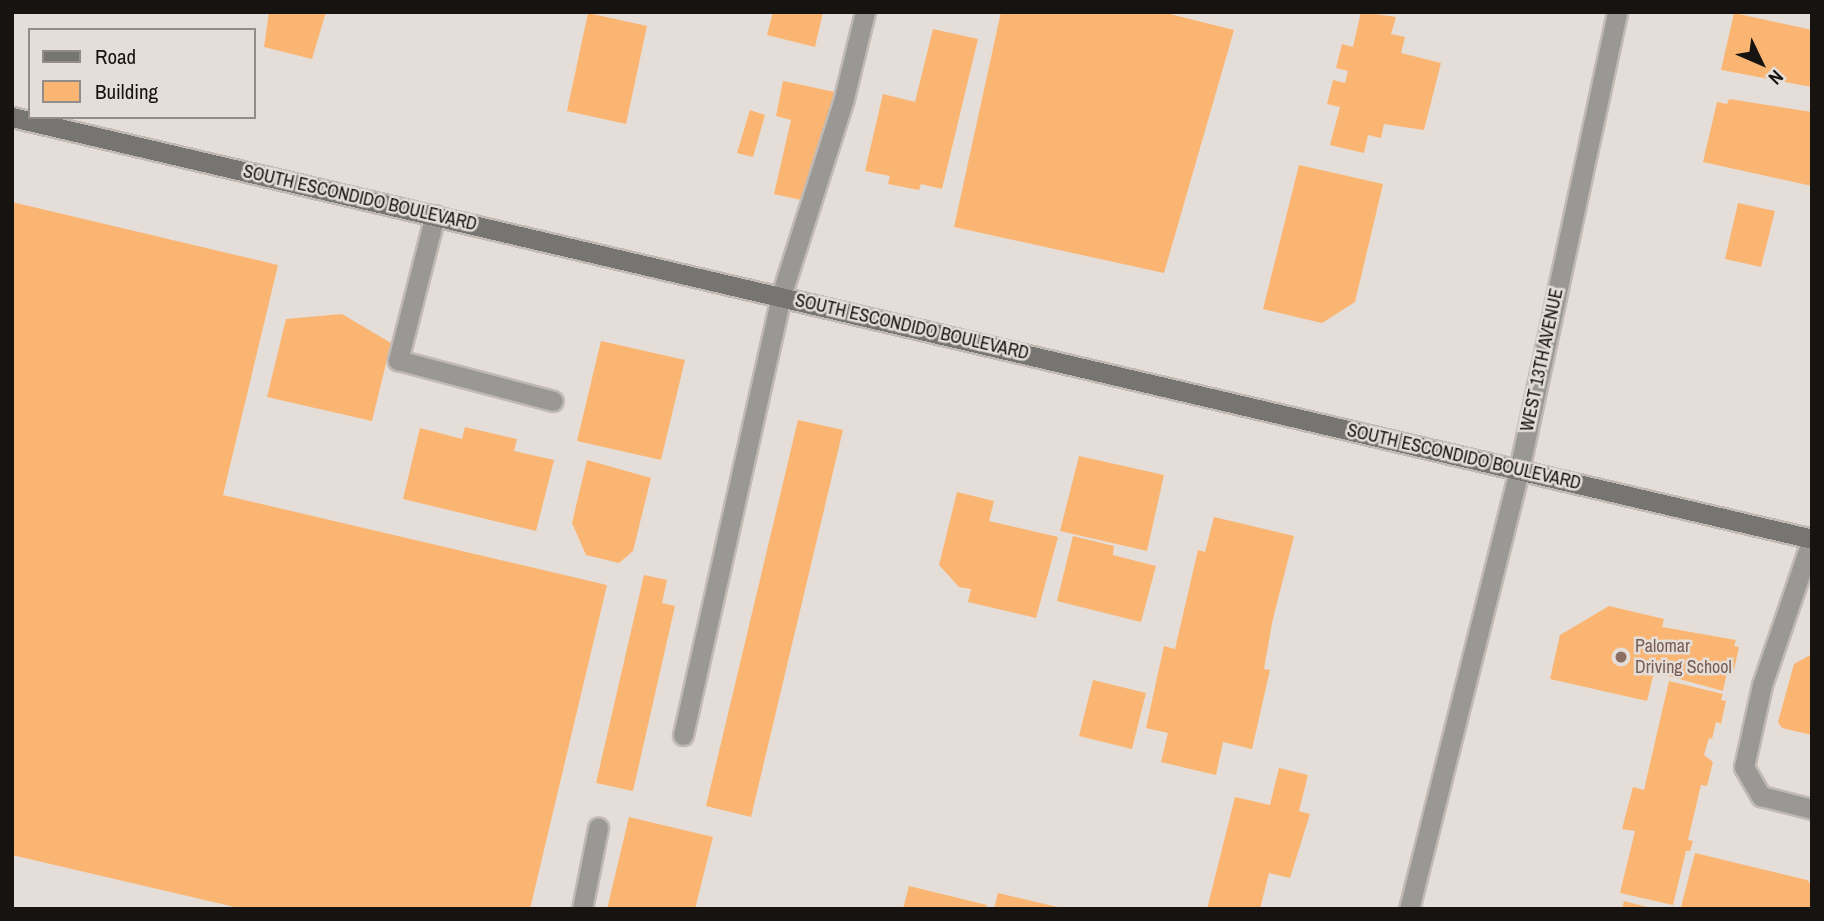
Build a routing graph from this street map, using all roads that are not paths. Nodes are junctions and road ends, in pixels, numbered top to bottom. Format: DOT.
graph roads {
  1 [pos="865,12"];
  2 [pos="1617,12"];
  3 [pos="12,117"];
  4 [pos="435,215"];
  5 [pos="781,296"];
  6 [pos="553,401"];
  7 [pos="1520,470"];
  8 [pos="1812,538"];
  9 [pos="683,735"];
  10 [pos="1812,809"];
  11 [pos="598,828"];
  12 [pos="582,909"];
  13 [pos="1409,909"];
  1 -- 5 [label="street"];
  2 -- 7 [label="street, WEST 13TH AVENUE"];
  3 -- 4 [label="main road, SOUTH ESCONDIDO BOULEVARD"];
  4 -- 5 [label="main road, SOUTH ESCONDIDO BOULEVARD"];
  4 -- 6 [label="street"];
  5 -- 7 [label="main road, SOUTH ESCONDIDO BOULEVARD"];
  5 -- 9 [label="street"];
  7 -- 8 [label="main road, SOUTH ESCONDIDO BOULEVARD"];
  7 -- 13 [label="street, WEST 13TH AVENUE"];
  8 -- 10 [label="street"];
  11 -- 12 [label="street"];
}
